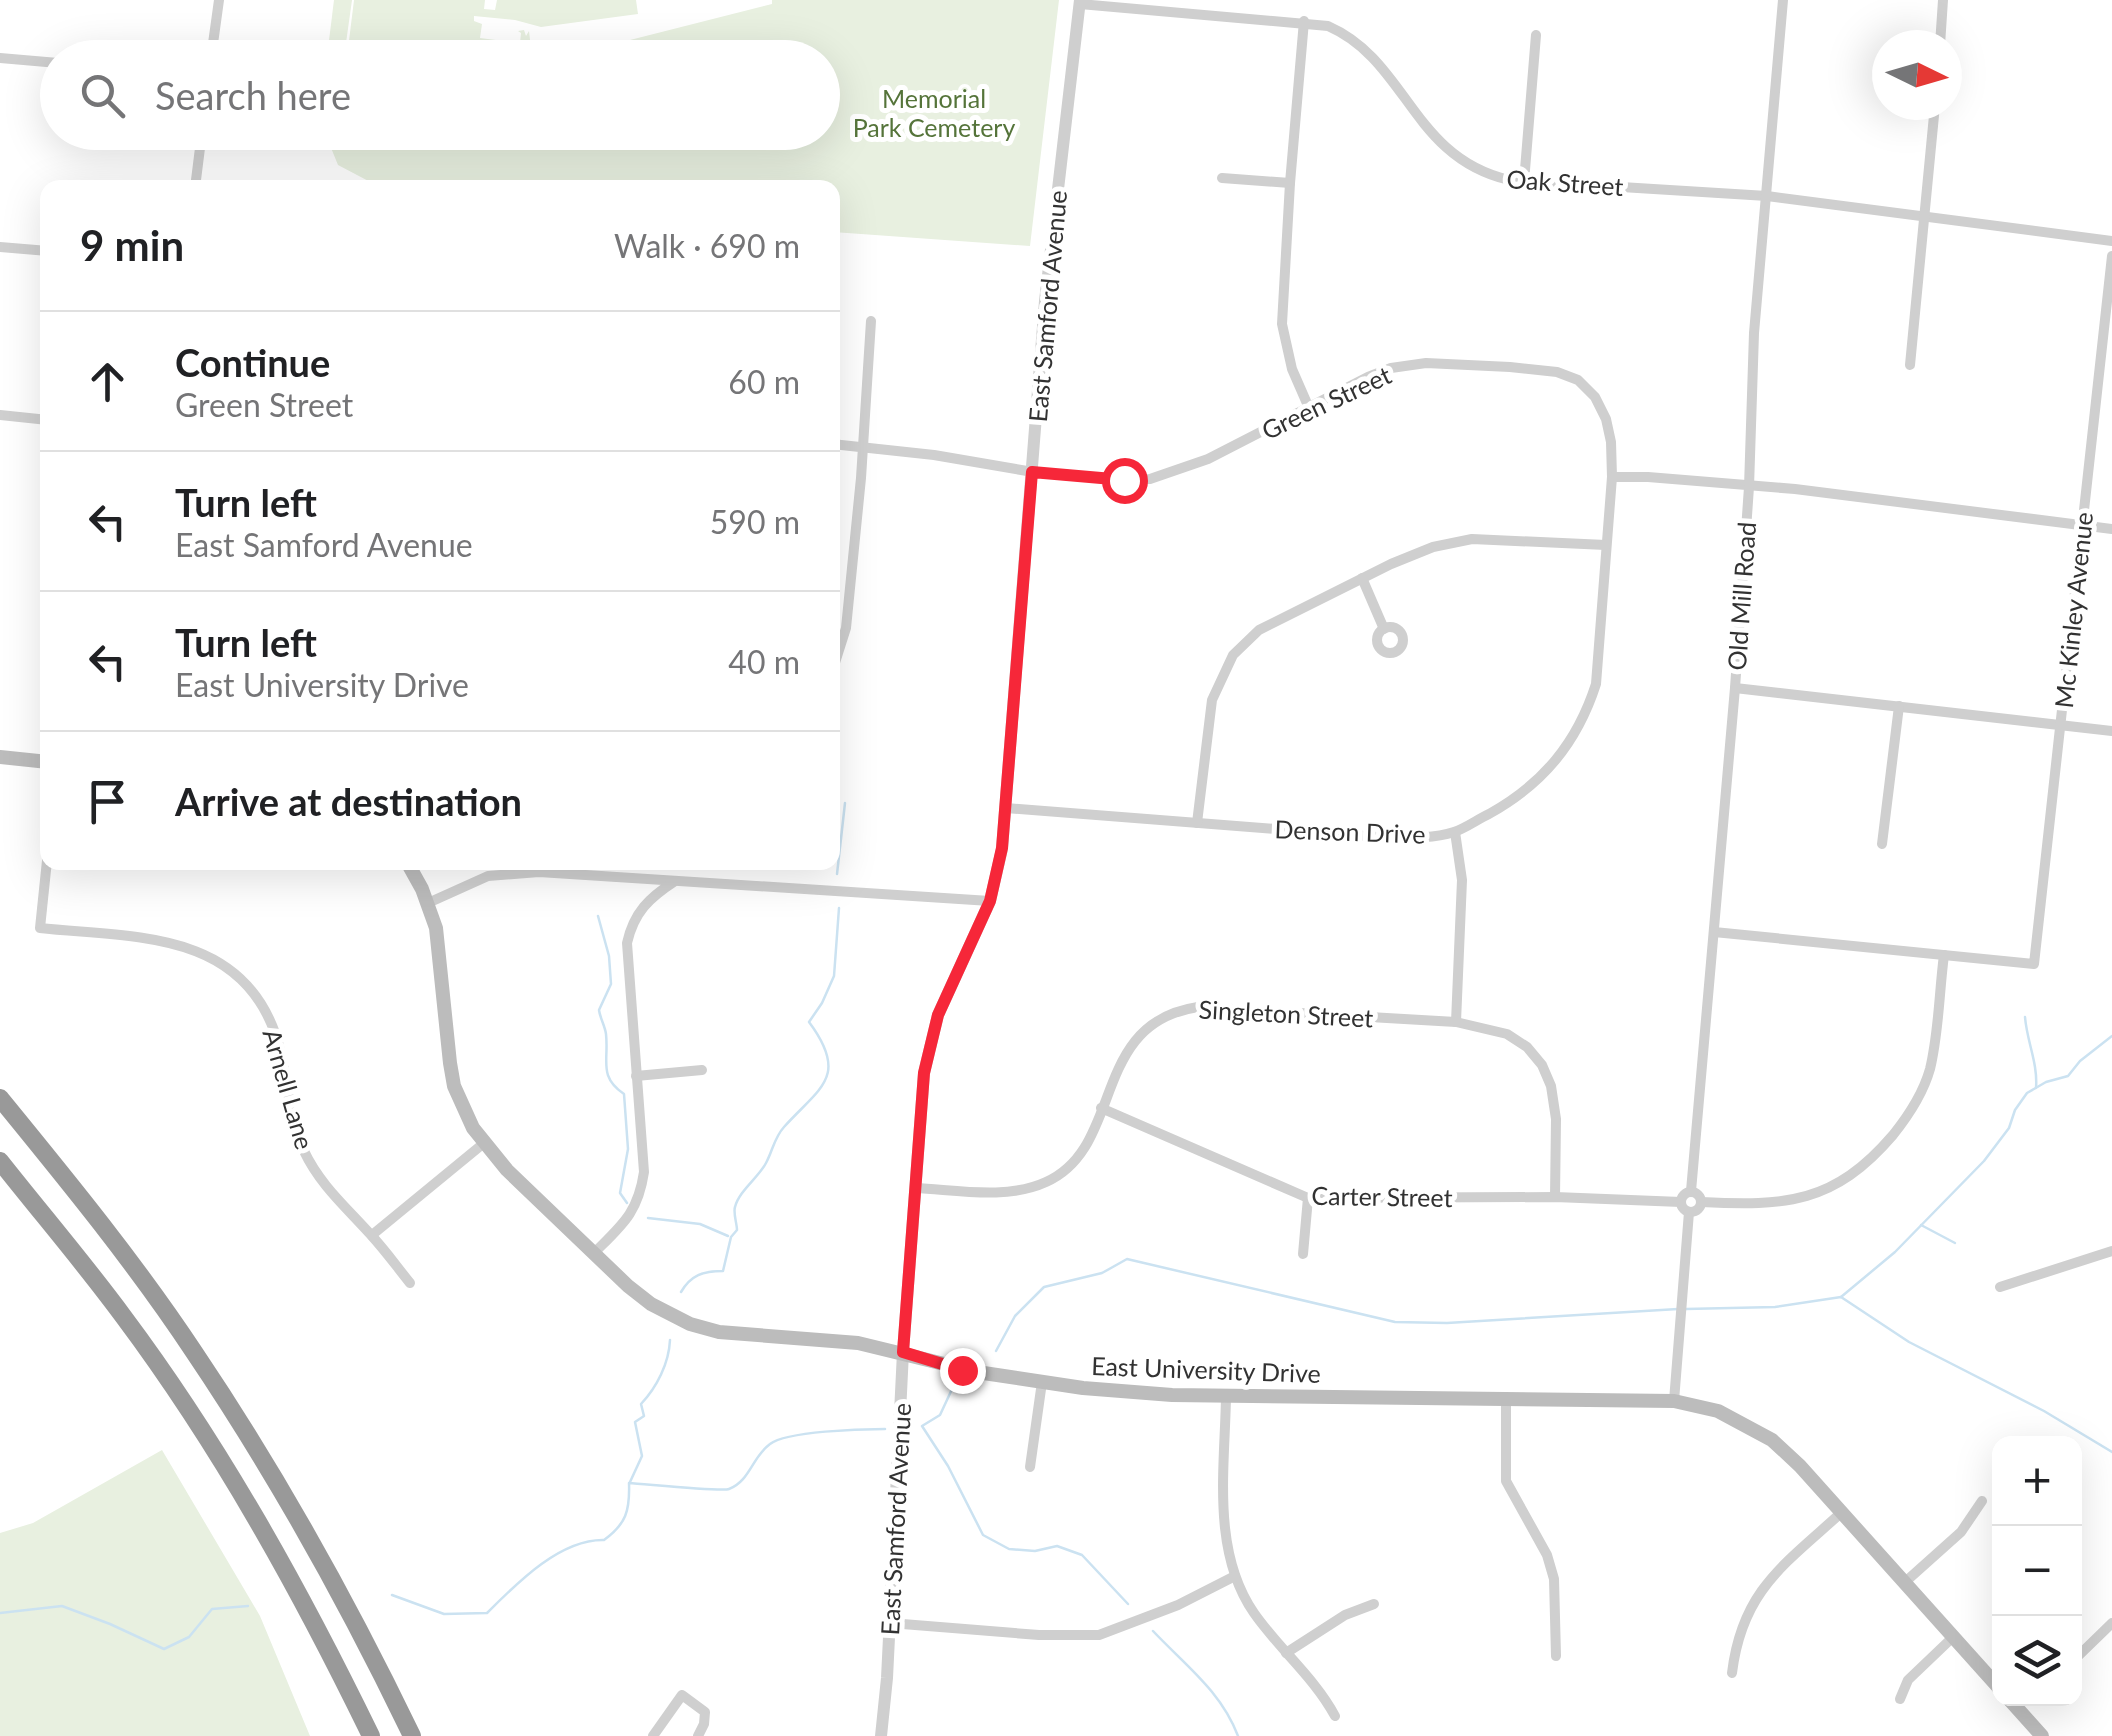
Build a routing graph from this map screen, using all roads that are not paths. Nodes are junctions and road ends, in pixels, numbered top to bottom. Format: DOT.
graph roads {
  1 [pos="219,0"];
  2 [pos="1783,0"];
  3 [pos="1943,0"];
  4 [pos="1080,2"];
  5 [pos="1304,21"];
  6 [pos="1941,30"];
  7 [pos="1536,35"];
  8 [pos="213,40"];
  9 [pos="0,58"];
  10 [pos="40,61"];
  11 [pos="1934,120"];
  12 [pos="200,150"];
  13 [pos="1222,178"];
  14 [pos="197,180"];
  15 [pos="1290,182"];
  16 [pos="1524,182"];
  17 [pos="1767,196"];
  18 [pos="1925,215"];
  19 [pos="2112,241"];
  20 [pos="0,247"];
  21 [pos="40,250"];
  22 [pos="2112,256"];
  23 [pos="871,321"];
  24 [pos="1910,365"];
  25 [pos="1309,408"];
  26 [pos="0,415"];
  27 [pos="40,419"];
  28 [pos="840,445"];
  29 [pos="862,446"];
  30 [pos="1032,472"];
  31 [pos="1612,477"];
  32 [pos="1749,486"];
  33 [pos="2082,526"];
  34 [pos="2112,528"];
  35 [pos="1606,546"];
  36 [pos="1362,578"];
  37 [pos="1384,629"];
  38 [pos="840,647"];
  39 [pos="1735,688"];
  40 [pos="1898,706"];
  41 [pos="2060,725"];
  42 [pos="2112,732"];
  43 [pos="0,757"];
  44 [pos="40,761"];
  45 [pos="1006,808"];
  46 [pos="1197,823"];
  47 [pos="1455,832"];
  48 [pos="1882,844"];
  49 [pos="46,870"];
  50 [pos="411,870"];
  51 [pos="676,881"];
  52 [pos="990,901"];
  53 [pos="428,903"];
  54 [pos="1714,932"];
  55 [pos="1944,955"];
  56 [pos="1456,1022"];
  57 [pos="702,1070"];
  58 [pos="636,1076"];
  59 [pos="0,1098"];
  60 [pos="1100,1108"];
  61 [pos="484,1143"];
  62 [pos="0,1161"];
  63 [pos="916,1188"];
  64 [pos="1691,1192"];
  65 [pos="1555,1197"];
  66 [pos="1308,1198"];
  67 [pos="1680,1202"];
  68 [pos="1701,1202"];
  69 [pos="1690,1212"];
  70 [pos="372,1236"];
  71 [pos="2112,1251"];
  72 [pos="594,1253"];
  73 [pos="1303,1254"];
  74 [pos="410,1282"];
  75 [pos="2000,1287"];
  76 [pos="903,1352"];
  77 [pos="1042,1382"];
  78 [pos="1226,1396"];
  79 [pos="1506,1397"];
  80 [pos="1674,1400"];
  81 [pos="1030,1467"];
  82 [pos="1982,1501"];
  83 [pos="1842,1512"];
  84 [pos="1235,1576"];
  85 [pos="1904,1583"];
  86 [pos="1374,1604"];
  87 [pos="890,1622"];
  88 [pos="2112,1623"];
  89 [pos="1952,1638"];
  90 [pos="2082,1652"];
  91 [pos="1286,1653"];
  92 [pos="1556,1656"];
  93 [pos="1732,1672"];
  94 [pos="1992,1681"];
  95 [pos="1900,1699"];
  96 [pos="2015,1706"];
  97 [pos="1335,1716"];
  98 [pos="371,1736"];
  99 [pos="412,1736"];
  100 [pos="653,1736"];
  101 [pos="698,1736"];
  102 [pos="881,1736"];
  103 [pos="2042,1736"];
  1 -- 8 [label="street"];
  2 -- 17 [label="street, Old Mill Road"];
  3 -- 6 [label="street"];
  4 -- 5 [label="street, Oak Street"];
  4 -- 30 [label="street, East Samford Avenue"];
  5 -- 15 [label="street"];
  5 -- 16 [label="street, Oak Street"];
  7 -- 16 [label="street"];
  9 -- 10 [label="street"];
  11 -- 18 [label="street"];
  12 -- 14 [label="street"];
  13 -- 15 [label="street"];
  15 -- 25 [label="street"];
  16 -- 17 [label="street, Oak Street"];
  17 -- 18 [label="street, Oak Street"];
  17 -- 32 [label="street, Old Mill Road"];
  18 -- 19 [label="street, Oak Street"];
  18 -- 24 [label="street"];
  20 -- 21 [label="street"];
  22 -- 33 [label="street, Mc Kinley Avenue"];
  23 -- 29 [label="street"];
  25 -- 30 [label="street, Green Street"];
  25 -- 31 [label="street, Green Street"];
  26 -- 27 [label="street"];
  28 -- 29 [label="street, Green Street"];
  29 -- 30 [label="street, Green Street"];
  29 -- 38 [label="street"];
  30 -- 45 [label="street, East Samford Avenue"];
  31 -- 32 [label="street"];
  31 -- 35 [label="street, Denson Drive"];
  32 -- 33 [label="street"];
  32 -- 39 [label="street, Old Mill Road"];
  33 -- 34 [label="street"];
  33 -- 41 [label="street, Mc Kinley Avenue"];
  35 -- 36 [label="street"];
  35 -- 47 [label="street, Denson Drive"];
  36 -- 37 [label="street"];
  36 -- 46 [label="street"];
  39 -- 40 [label="street"];
  39 -- 54 [label="street, Old Mill Road"];
  40 -- 41 [label="street"];
  40 -- 48 [label="street"];
  41 -- 42 [label="street"];
  41 -- 55 [label="street, Mc Kinley Avenue"];
  43 -- 44 [label="main road"];
  45 -- 46 [label="street, Denson Drive"];
  45 -- 52 [label="street, East Samford Avenue"];
  46 -- 47 [label="street, Denson Drive"];
  47 -- 56 [label="street"];
  49 -- 70 [label="street, Arnell Lane"];
  50 -- 53 [label="main road, East University Drive"];
  51 -- 52 [label="street"];
  51 -- 53 [label="street"];
  51 -- 58 [label="street"];
  52 -- 63 [label="street, East Samford Avenue"];
  53 -- 61 [label="main road, East University Drive"];
  54 -- 55 [label="street"];
  54 -- 64 [label="street, Old Mill Road"];
  55 -- 68 [label="street"];
  56 -- 60 [label="street, Singleton Street"];
  56 -- 65 [label="street, Singleton Street"];
  57 -- 58 [label="street"];
  58 -- 72 [label="street"];
  59 -- 99 [label="highway"];
  60 -- 63 [label="street, Singleton Street"];
  60 -- 66 [label="street, Carter Street"];
  61 -- 70 [label="street"];
  61 -- 72 [label="main road, East University Drive"];
  62 -- 98 [label="highway"];
  63 -- 76 [label="street, East Samford Avenue"];
  64 -- 67 [label="street"];
  64 -- 68 [label="street"];
  65 -- 66 [label="street, Carter Street"];
  65 -- 67 [label="street, Carter Street"];
  66 -- 73 [label="street"];
  67 -- 69 [label="street"];
  68 -- 69 [label="street"];
  69 -- 80 [label="street"];
  70 -- 74 [label="street, Arnell Lane"];
  71 -- 75 [label="street"];
  72 -- 76 [label="main road, East University Drive"];
  76 -- 77 [label="main road, East University Drive"];
  76 -- 87 [label="street, East Samford Avenue"];
  77 -- 78 [label="main road, East University Drive"];
  77 -- 81 [label="street"];
  78 -- 79 [label="main road, East University Drive"];
  78 -- 84 [label="street"];
  79 -- 80 [label="main road, East University Drive"];
  79 -- 92 [label="street"];
  80 -- 83 [label="main road, East University Drive"];
  82 -- 85 [label="street"];
  83 -- 85 [label="main road, East University Drive"];
  83 -- 93 [label="street"];
  84 -- 87 [label="street"];
  84 -- 91 [label="street"];
  85 -- 89 [label="main road, East University Drive"];
  86 -- 91 [label="street"];
  87 -- 102 [label="street, East Samford Avenue"];
  88 -- 90 [label="street"];
  89 -- 94 [label="main road, East University Drive"];
  89 -- 95 [label="street"];
  91 -- 97 [label="street"];
  96 -- 103 [label="main road"];
  100 -- 101 [label="street"];
}
